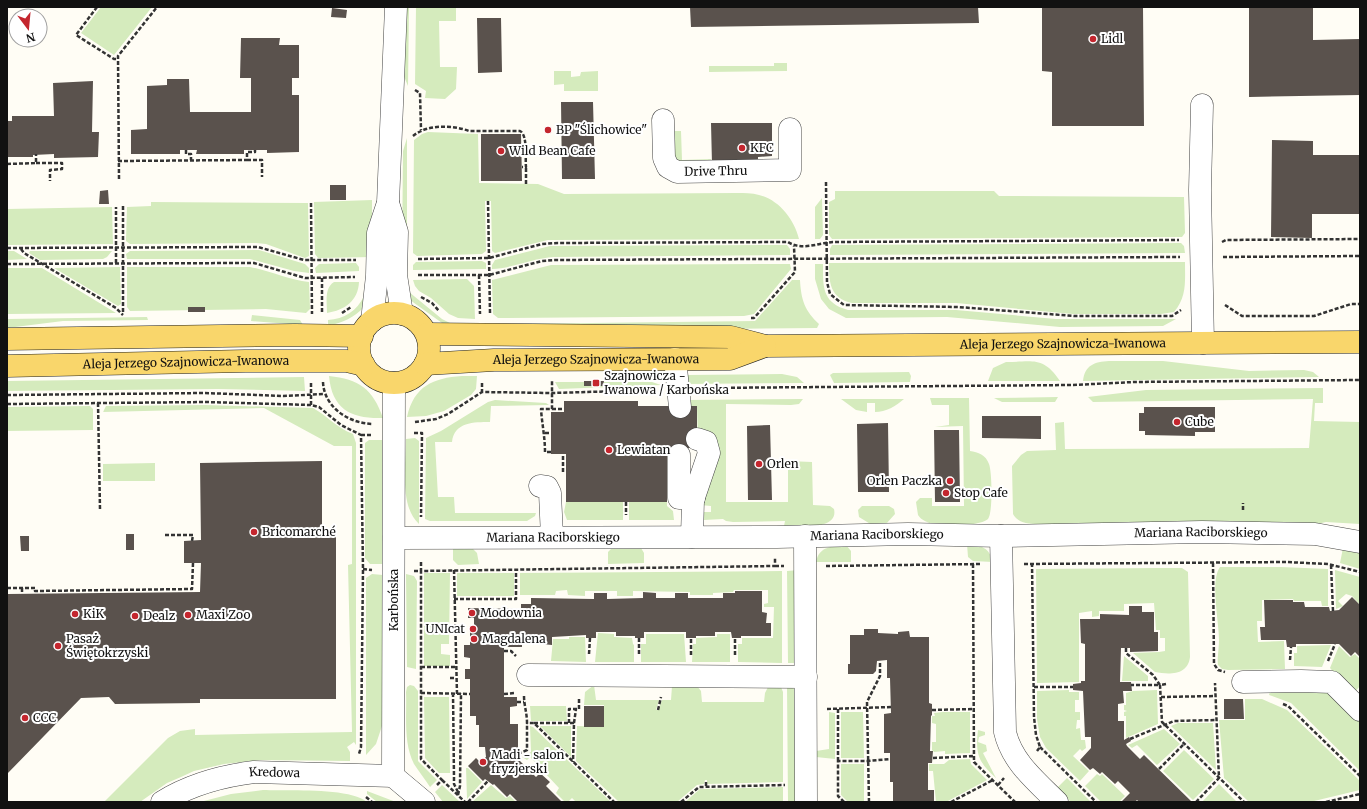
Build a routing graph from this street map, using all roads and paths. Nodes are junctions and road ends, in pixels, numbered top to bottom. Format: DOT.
graph roads {
  1 [pos="97,7"];
  2 [pos="156,7"];
  3 [pos="396,7"];
  4 [pos="118,59"];
  5 [pos="1202,105"];
  6 [pos="663,120"];
  7 [pos="790,129"];
  8 [pos="411,139"];
  9 [pos="186,150"];
  10 [pos="255,150"];
  11 [pos="36,154"];
  12 [pos="191,160"];
  13 [pos="247,160"];
  14 [pos="118,161"];
  15 [pos="36,163"];
  16 [pos="7,164"];
  17 [pos="522,167"];
  18 [pos="526,167"];
  19 [pos="262,177"];
  20 [pos="119,179"];
  21 [pos="50,181"];
  22 [pos="826,182"];
  23 [pos="526,184"];
  24 [pos="488,201"];
  25 [pos="311,203"];
  26 [pos="123,206"];
  27 [pos="116,207"];
  28 [pos="1360,239"];
  29 [pos="1180,240"];
  30 [pos="826,242"];
  31 [pos="794,246"];
  32 [pos="7,248"];
  33 [pos="20,248"];
  34 [pos="116,248"];
  35 [pos="124,248"];
  36 [pos="1360,256"];
  37 [pos="1211,257"];
  38 [pos="489,258"];
  39 [pos="795,259"];
  40 [pos="826,259"];
  41 [pos="312,261"];
  42 [pos="116,263"];
  43 [pos="124,263"];
  44 [pos="7,264"];
  45 [pos="41,264"];
  46 [pos="387,269"];
  47 [pos="490,275"];
  48 [pos="313,278"];
  49 [pos="418,295"];
  50 [pos="1223,299"];
  51 [pos="1360,304"];
  52 [pos="354,305"];
  53 [pos="1183,307"];
  54 [pos="339,314"];
  55 [pos="402,314"];
  56 [pos="442,314"];
  57 [pos="116,315"];
  58 [pos="123,315"];
  59 [pos="128,315"];
  60 [pos="490,315"];
  61 [pos="316,318"];
  62 [pos="746,318"];
  63 [pos="367,329"];
  64 [pos="426,334"];
  65 [pos="7,338"];
  66 [pos="1360,342"];
  67 [pos="1203,343"];
  68 [pos="765,346"];
  69 [pos="675,359"];
  70 [pos="425,364"];
  71 [pos="364,365"];
  72 [pos="7,366"];
  73 [pos="311,377"];
  74 [pos="552,379"];
  75 [pos="1360,380"];
  76 [pos="394,383"];
  77 [pos="482,392"];
  78 [pos="552,393"];
  79 [pos="324,394"];
  80 [pos="7,395"];
  81 [pos="311,396"];
  82 [pos="679,398"];
  83 [pos="98,403"];
  84 [pos="7,404"];
  85 [pos="311,405"];
  86 [pos="552,409"];
  87 [pos="564,409"];
  88 [pos="545,433"];
  89 [pos="551,433"];
  90 [pos="411,434"];
  91 [pos="698,439"];
  92 [pos="551,452"];
  93 [pos="679,455"];
  94 [pos="540,486"];
  95 [pos="694,498"];
  96 [pos="100,509"];
  97 [pos="421,523"];
  98 [pos="165,535"];
  99 [pos="805,536"];
  100 [pos="1001,536"];
  101 [pos="692,537"];
  102 [pos="394,538"];
  103 [pos="552,538"];
  104 [pos="192,541"];
  105 [pos="1360,542"];
  106 [pos="775,551"];
  107 [pos="421,554"];
  108 [pos="192,563"];
  109 [pos="1213,563"];
  110 [pos="973,564"];
  111 [pos="1002,564"];
  112 [pos="1032,564"];
  113 [pos="1330,565"];
  114 [pos="819,566"];
  115 [pos="516,569"];
  116 [pos="421,570"];
  117 [pos="454,570"];
  118 [pos="407,571"];
  119 [pos="1360,572"];
  120 [pos="7,588"];
  121 [pos="22,588"];
  122 [pos="22,594"];
  123 [pos="454,599"];
  124 [pos="1333,611"];
  125 [pos="691,638"];
  126 [pos="735,639"];
  127 [pos="1126,648"];
  128 [pos="691,659"];
  129 [pos="735,659"];
  130 [pos="880,660"];
  131 [pos="421,667"];
  132 [pos="456,667"];
  133 [pos="579,676"];
  134 [pos="806,677"];
  135 [pos="450,678"];
  136 [pos="456,678"];
  137 [pos="1244,679"];
  138 [pos="1215,683"];
  139 [pos="526,684"];
  140 [pos="1166,684"];
  141 [pos="1131,685"];
  142 [pos="1160,685"];
  143 [pos="1034,687"];
  144 [pos="1073,687"];
  145 [pos="421,693"];
  146 [pos="455,693"];
  147 [pos="461,693"];
  148 [pos="470,694"];
  149 [pos="1216,696"];
  150 [pos="1161,697"];
  151 [pos="517,702"];
  152 [pos="524,702"];
  153 [pos="891,707"];
  154 [pos="867,708"];
  155 [pos="576,709"];
  156 [pos="838,709"];
  157 [pos="974,709"];
  158 [pos="932,710"];
  159 [pos="1360,710"];
  160 [pos="1217,720"];
  161 [pos="527,723"];
  162 [pos="534,723"];
  163 [pos="569,723"];
  164 [pos="574,723"];
  165 [pos="1164,724"];
  166 [pos="454,732"];
  167 [pos="461,732"];
  168 [pos="1130,740"];
  169 [pos="1184,744"];
  170 [pos="1040,747"];
  171 [pos="518,754"];
  172 [pos="974,756"];
  173 [pos="933,758"];
  174 [pos="359,759"];
  175 [pos="890,759"];
  176 [pos="838,761"];
  177 [pos="868,761"];
  178 [pos="574,762"];
  179 [pos="1022,766"];
  180 [pos="1159,769"];
  181 [pos="393,776"];
  182 [pos="1360,776"];
  183 [pos="1219,778"];
  184 [pos="442,780"];
  185 [pos="706,780"];
  186 [pos="993,780"];
  187 [pos="488,781"];
  188 [pos="785,785"];
  189 [pos="998,785"];
  190 [pos="706,786"];
  191 [pos="458,794"];
  192 [pos="1360,794"];
  193 [pos="162,802"];
  194 [pos="424,802"];
  195 [pos="465,802"];
  196 [pos="468,802"];
  197 [pos="614,802"];
  198 [pos="681,802"];
  199 [pos="806,802"];
  200 [pos="844,802"];
  201 [pos="869,802"];
  202 [pos="951,802"];
  203 [pos="1015,802"];
  204 [pos="1057,802"];
  205 [pos="1096,802"];
  206 [pos="1196,802"];
  207 [pos="1244,802"];
  208 [pos="1326,802"];
  1 -- 4 [label="path"];
  2 -- 4 [label="path"];
  3 -- 46 [label="street"];
  4 -- 14 [label="path"];
  5 -- 37 [label="street"];
  6 -- 7 [label="street, Drive Thru"];
  8 -- 18 [label="path"];
  9 -- 12 [label="path"];
  10 -- 13 [label="path"];
  11 -- 15 [label="path"];
  12 -- 13 [label="path"];
  12 -- 14 [label="path"];
  13 -- 19 [label="path"];
  14 -- 20 [label="path"];
  15 -- 16 [label="path"];
  15 -- 21 [label="path"];
  17 -- 18 [label="path"];
  18 -- 23 [label="path"];
  22 -- 30 [label="path"];
  24 -- 38 [label="path"];
  25 -- 41 [label="path"];
  26 -- 35 [label="path"];
  27 -- 34 [label="path"];
  28 -- 37 [label="path"];
  29 -- 30 [label="path"];
  30 -- 31 [label="path"];
  30 -- 40 [label="path"];
  31 -- 38 [label="path"];
  31 -- 39 [label="path"];
  32 -- 33 [label="path"];
  33 -- 34 [label="path"];
  33 -- 45 [label="path"];
  34 -- 35 [label="path"];
  34 -- 42 [label="path"];
  35 -- 41 [label="path"];
  35 -- 43 [label="path"];
  36 -- 37 [label="path"];
  37 -- 40 [label="path"];
  37 -- 67 [label="street"];
  38 -- 46 [label="path"];
  38 -- 47 [label="path"];
  39 -- 40 [label="path"];
  39 -- 47 [label="path"];
  39 -- 62 [label="path"];
  40 -- 53 [label="path"];
  41 -- 46 [label="path"];
  41 -- 48 [label="path"];
  42 -- 43 [label="path"];
  42 -- 45 [label="path"];
  43 -- 48 [label="path"];
  43 -- 58 [label="path"];
  44 -- 45 [label="path"];
  45 -- 58 [label="path"];
  46 -- 47 [label="path"];
  46 -- 48 [label="path"];
  46 -- 55 [label="street"];
  46 -- 63 [label="street"];
  47 -- 60 [label="path"];
  48 -- 61 [label="path"];
  49 -- 56 [label="path"];
  50 -- 51 [label="path"];
  52 -- 54 [label="path"];
  55 -- 63 [label="main road"];
  55 -- 64 [label="main road"];
  57 -- 58 [label="path"];
  58 -- 59 [label="path"];
  63 -- 65 [label="main road"];
  63 -- 71 [label="main road"];
  64 -- 68 [label="main road, Aleja Jerzego Szajnowicza-Iwanowa"];
  64 -- 70 [label="main road"];
  66 -- 67 [label="main road, Aleja Jerzego Szajnowicza-Iwanowa"];
  67 -- 68 [label="main road, Aleja Jerzego Szajnowicza-Iwanowa"];
  68 -- 69 [label="main road, Aleja Jerzego Szajnowicza-Iwanowa"];
  69 -- 70 [label="main road, Aleja Jerzego Szajnowicza-Iwanowa"];
  69 -- 82 [label="street"];
  70 -- 76 [label="main road"];
  71 -- 72 [label="main road, Aleja Jerzego Szajnowicza-Iwanowa"];
  71 -- 76 [label="main road"];
  73 -- 81 [label="path"];
  74 -- 78 [label="path"];
  75 -- 82 [label="path"];
  76 -- 102 [label="street, Karbońska"];
  77 -- 78 [label="path"];
  78 -- 82 [label="path"];
  78 -- 86 [label="path"];
  79 -- 81 [label="path"];
  80 -- 81 [label="path"];
  81 -- 85 [label="path"];
  83 -- 84 [label="path"];
  83 -- 85 [label="path"];
  83 -- 96 [label="path"];
  85 -- 174 [label="path"];
  86 -- 87 [label="path"];
  86 -- 88 [label="path"];
  88 -- 89 [label="path"];
  88 -- 92 [label="path"];
  90 -- 97 [label="path"];
  91 -- 95 [label="street"];
  93 -- 95 [label="street"];
  94 -- 103 [label="street"];
  95 -- 101 [label="street"];
  98 -- 104 [label="path"];
  99 -- 100 [label="street, Mariana Raciborskiego"];
  99 -- 101 [label="street, Mariana Raciborskiego"];
  99 -- 134 [label="street"];
  100 -- 105 [label="street, Mariana Raciborskiego"];
  100 -- 111 [label="street"];
  101 -- 103 [label="street, Mariana Raciborskiego"];
  102 -- 103 [label="street, Mariana Raciborskiego"];
  102 -- 181 [label="street, Karbońska"];
  106 -- 115 [label="path"];
  107 -- 116 [label="path"];
  108 -- 121 [label="path"];
  109 -- 112 [label="path"];
  109 -- 113 [label="path"];
  109 -- 137 [label="path"];
  110 -- 111 [label="path"];
  110 -- 114 [label="path"];
  110 -- 157 [label="path"];
  111 -- 112 [label="path"];
  111 -- 179 [label="street"];
  112 -- 143 [label="path"];
  113 -- 119 [label="path"];
  113 -- 124 [label="path"];
  115 -- 117 [label="path"];
  115 -- 123 [label="path"];
  116 -- 117 [label="path"];
  116 -- 118 [label="path"];
  116 -- 131 [label="path"];
  117 -- 123 [label="path"];
  120 -- 121 [label="path"];
  121 -- 122 [label="path"];
  123 -- 132 [label="path"];
  125 -- 128 [label="path"];
  126 -- 129 [label="path"];
  127 -- 142 [label="path"];
  130 -- 154 [label="path"];
  131 -- 132 [label="path"];
  131 -- 145 [label="path"];
  132 -- 136 [label="path"];
  133 -- 134 [label="street"];
  133 -- 139 [label="street"];
  133 -- 155 [label="path"];
  134 -- 199 [label="street"];
  135 -- 136 [label="path"];
  136 -- 146 [label="path"];
  137 -- 159 [label="street"];
  137 -- 182 [label="path"];
  138 -- 149 [label="path"];
  139 -- 152 [label="path"];
  140 -- 142 [label="path"];
  141 -- 142 [label="path"];
  142 -- 150 [label="path"];
  143 -- 144 [label="path"];
  143 -- 170 [label="path"];
  145 -- 146 [label="path"];
  145 -- 184 [label="path"];
  146 -- 147 [label="path"];
  146 -- 166 [label="path"];
  147 -- 148 [label="path"];
  147 -- 167 [label="path"];
  149 -- 150 [label="path"];
  149 -- 160 [label="path"];
  150 -- 165 [label="path"];
  151 -- 152 [label="path"];
  152 -- 161 [label="path"];
  153 -- 154 [label="path"];
  154 -- 177 [label="path"];
  155 -- 163 [label="path"];
  155 -- 164 [label="path"];
  156 -- 176 [label="path"];
  157 -- 158 [label="path"];
  157 -- 172 [label="path"];
  160 -- 165 [label="path"];
  160 -- 183 [label="path"];
  161 -- 162 [label="path"];
  161 -- 171 [label="path"];
  162 -- 163 [label="path"];
  162 -- 178 [label="path"];
  163 -- 164 [label="path"];
  164 -- 178 [label="path"];
  165 -- 168 [label="path"];
  165 -- 169 [label="path"];
  166 -- 167 [label="path"];
  166 -- 191 [label="path"];
  167 -- 191 [label="path"];
  169 -- 180 [label="path"];
  169 -- 183 [label="path"];
  170 -- 179 [label="path"];
  170 -- 205 [label="path"];
  172 -- 173 [label="path"];
  172 -- 186 [label="path"];
  175 -- 177 [label="path"];
  176 -- 177 [label="path"];
  176 -- 200 [label="path"];
  177 -- 201 [label="path"];
  178 -- 197 [label="path"];
  179 -- 189 [label="path"];
  179 -- 204 [label="street"];
  181 -- 193 [label="street, Kredowa"];
  181 -- 194 [label="street"];
  183 -- 206 [label="path"];
  183 -- 207 [label="path"];
  184 -- 191 [label="path"];
  184 -- 194 [label="path"];
  185 -- 190 [label="path"];
  186 -- 189 [label="path"];
  186 -- 202 [label="path"];
  187 -- 196 [label="path"];
  188 -- 190 [label="path"];
  189 -- 203 [label="path"];
  190 -- 198 [label="path"];
  191 -- 195 [label="path"];
  192 -- 208 [label="path"];
}
